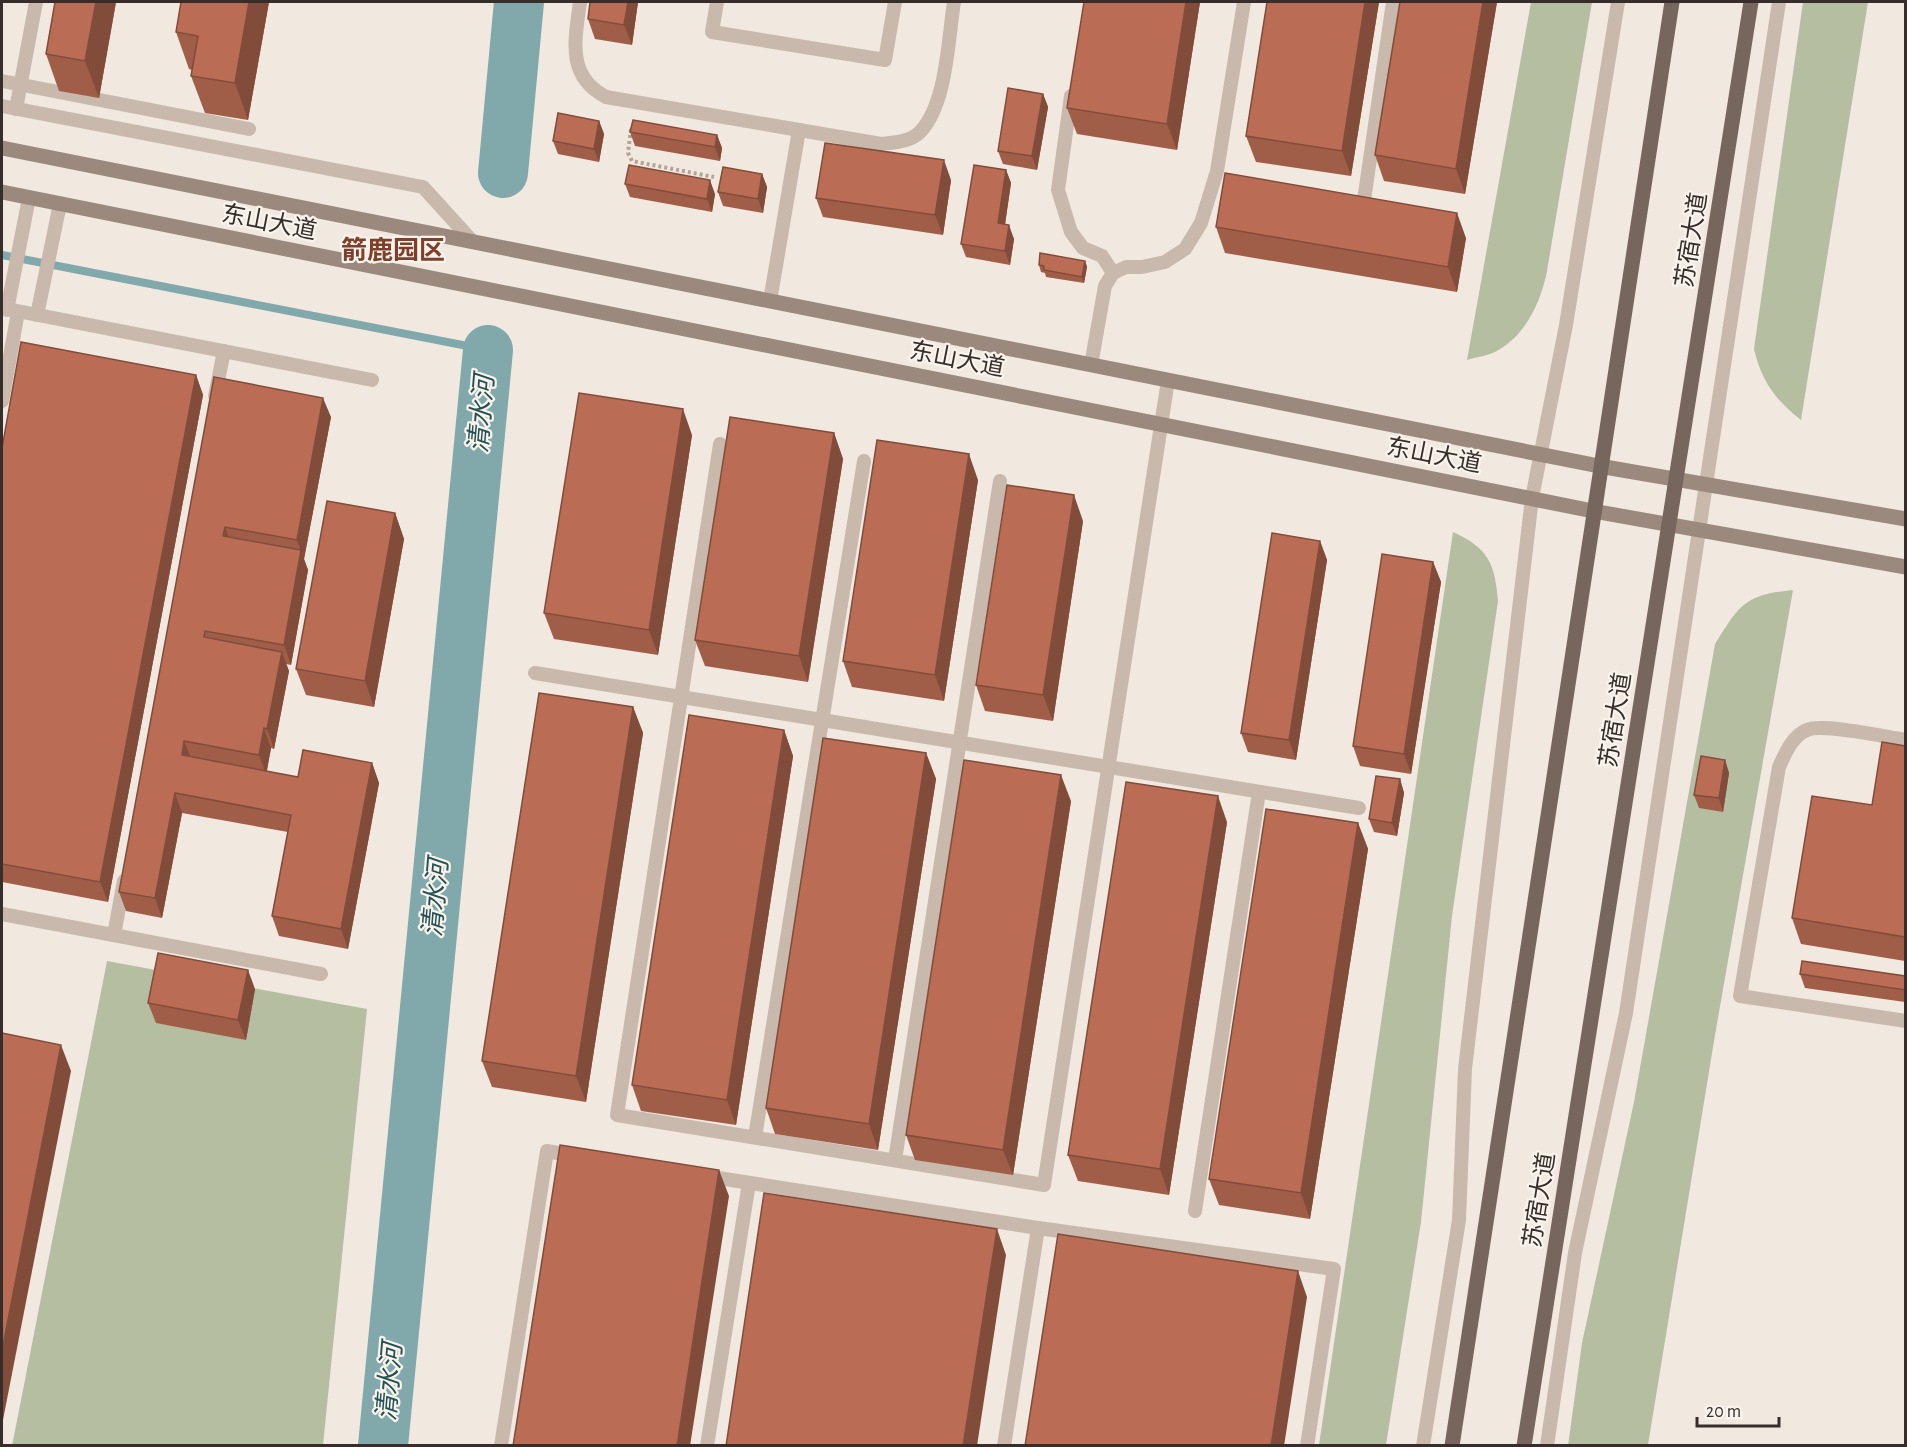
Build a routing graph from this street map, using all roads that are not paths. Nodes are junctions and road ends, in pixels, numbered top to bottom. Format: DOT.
graph roads {
  1 [pos="36,2"];
  2 [pos="580,2"];
  3 [pos="717,2"];
  4 [pos="894,2"];
  5 [pos="954,2"];
  6 [pos="1244,2"];
  7 [pos="1394,2"];
  8 [pos="1618,2"];
  9 [pos="1672,2"];
  10 [pos="1751,2"];
  11 [pos="1779,2"];
  12 [pos="2,81"];
  13 [pos="1072,84"];
  14 [pos="20,85"];
  15 [pos="2,106"];
  16 [pos="16,109"];
  17 [pos="249,129"];
  18 [pos="799,130"];
  19 [pos="2,148"];
  20 [pos="2,192"];
  21 [pos="29,198"];
  22 [pos="1341,203"];
  23 [pos="60,204"];
  24 [pos="473,242"];
  25 [pos="1113,273"];
  26 [pos="770,301"];
  27 [pos="9,310"];
  28 [pos="37,315"];
  29 [pos="224,351"];
  30 [pos="1091,364"];
  31 [pos="372,380"];
  32 [pos="1168,380"];
  33 [pos="2,401"];
  34 [pos="213,410"];
  35 [pos="1161,424"];
  36 [pos="720,444"];
  37 [pos="1541,454"];
  38 [pos="864,461"];
  39 [pos="1599,466"];
  40 [pos="1677,479"];
  41 [pos="1000,481"];
  42 [pos="1707,484"];
  43 [pos="1532,498"];
  44 [pos="1593,511"];
  45 [pos="1905,519"];
  46 [pos="1670,524"];
  47 [pos="1700,530"];
  48 [pos="1905,567"];
  49 [pos="535,673"];
  50 [pos="681,697"];
  51 [pos="822,720"];
  52 [pos="1905,740"];
  53 [pos="959,743"];
  54 [pos="1108,767"];
  55 [pos="1259,792"];
  56 [pos="1359,808"];
  57 [pos="127,865"];
  58 [pos="2,914"];
  59 [pos="114,935"];
  60 [pos="321,974"];
  61 [pos="1905,1021"];
  62 [pos="755,1137"];
  63 [pos="592,1158"];
  64 [pos="895,1160"];
  65 [pos="693,1174"];
  66 [pos="749,1183"];
  67 [pos="1195,1211"];
  68 [pos="1038,1228"];
  69 [pos="501,1446"];
  70 [pos="707,1446"];
  71 [pos="1004,1446"];
  72 [pos="1307,1446"];
  73 [pos="1424,1446"];
  74 [pos="1452,1446"];
  75 [pos="1524,1446"];
  76 [pos="1547,1446"];
  1 -- 14 [label="lane"];
  2 -- 18 [label="lane"];
  3 -- 4 [label="lane"];
  5 -- 18 [label="lane"];
  6 -- 25 [label="lane"];
  7 -- 22 [label="lane"];
  8 -- 37 [label="lane"];
  9 -- 39 [label="main road, 苏宿大道"];
  10 -- 40 [label="main road, 苏宿大道"];
  11 -- 42 [label="lane"];
  12 -- 14 [label="lane"];
  13 -- 25 [label="lane"];
  14 -- 16 [label="lane"];
  14 -- 17 [label="lane"];
  15 -- 16 [label="lane"];
  16 -- 24 [label="lane"];
  18 -- 26 [label="lane"];
  19 -- 24 [label="main road, 东山大道"];
  20 -- 21 [label="main road, 东山大道"];
  21 -- 23 [label="main road, 东山大道"];
  21 -- 27 [label="lane"];
  23 -- 28 [label="lane"];
  23 -- 35 [label="main road, 东山大道"];
  24 -- 26 [label="main road, 东山大道"];
  25 -- 30 [label="lane"];
  26 -- 30 [label="main road, 东山大道"];
  27 -- 28 [label="lane"];
  27 -- 33 [label="lane"];
  28 -- 29 [label="lane"];
  29 -- 31 [label="lane"];
  29 -- 34 [label="lane"];
  30 -- 32 [label="main road, 东山大道"];
  32 -- 35 [label="lane"];
  32 -- 37 [label="main road, 东山大道"];
  35 -- 43 [label="main road, 东山大道"];
  35 -- 54 [label="lane"];
  36 -- 50 [label="lane"];
  37 -- 39 [label="main road, 东山大道"];
  37 -- 43 [label="lane"];
  38 -- 51 [label="lane"];
  39 -- 40 [label="main road, 东山大道"];
  39 -- 44 [label="main road, 苏宿大道"];
  40 -- 42 [label="main road, 东山大道"];
  40 -- 46 [label="main road, 苏宿大道"];
  41 -- 53 [label="lane"];
  42 -- 45 [label="main road, 东山大道"];
  42 -- 47 [label="lane"];
  43 -- 44 [label="main road, 东山大道"];
  43 -- 73 [label="lane"];
  44 -- 46 [label="main road, 东山大道"];
  44 -- 74 [label="main road, 苏宿大道"];
  46 -- 47 [label="main road, 东山大道"];
  46 -- 75 [label="main road, 苏宿大道"];
  47 -- 48 [label="main road, 东山大道"];
  47 -- 76 [label="lane"];
  49 -- 50 [label="lane"];
  50 -- 51 [label="lane"];
  50 -- 62 [label="lane"];
  51 -- 53 [label="lane"];
  51 -- 62 [label="lane"];
  52 -- 61 [label="lane"];
  53 -- 54 [label="lane"];
  53 -- 64 [label="lane"];
  54 -- 55 [label="lane"];
  54 -- 64 [label="lane"];
  55 -- 56 [label="lane"];
  55 -- 67 [label="lane"];
  57 -- 59 [label="lane"];
  58 -- 59 [label="lane"];
  59 -- 60 [label="lane"];
  62 -- 64 [label="lane"];
  63 -- 69 [label="lane"];
  65 -- 66 [label="lane"];
  66 -- 68 [label="lane"];
  66 -- 70 [label="lane"];
  68 -- 71 [label="lane"];
  68 -- 72 [label="lane"];
}
